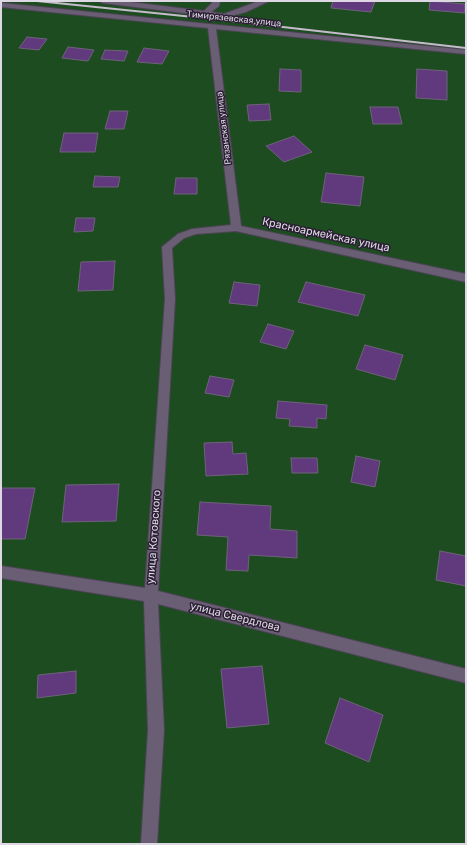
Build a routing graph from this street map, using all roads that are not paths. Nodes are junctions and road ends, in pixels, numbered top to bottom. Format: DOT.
graph roads {
  1 [pos="103,1"];
  2 [pos="216,1"];
  3 [pos="265,1"];
  4 [pos="1,4"];
  5 [pos="206,13"];
  6 [pos="212,27"];
  7 [pos="466,52"];
  8 [pos="236,228"];
  9 [pos="181,236"];
  10 [pos="466,278"];
  11 [pos="1,572"];
  12 [pos="150,596"];
  13 [pos="466,676"];
  14 [pos="149,844"];
  1 -- 5 [label="street"];
  2 -- 5 [label="street"];
  3 -- 5 [label="street"];
  4 -- 6 [label="street, Тимирязевская улица"];
  6 -- 7 [label="street, Тимирязевская улица"];
  6 -- 8 [label="street, Рязанская улица"];
  8 -- 9 [label="street, Красноармейская улица"];
  8 -- 10 [label="street, Красноармейская улица"];
  9 -- 12 [label="street, улица Котовского"];
  11 -- 12 [label="street, улица Свердлова"];
  12 -- 13 [label="street, улица Свердлова"];
  12 -- 14 [label="street, улица Котовского"];
}
